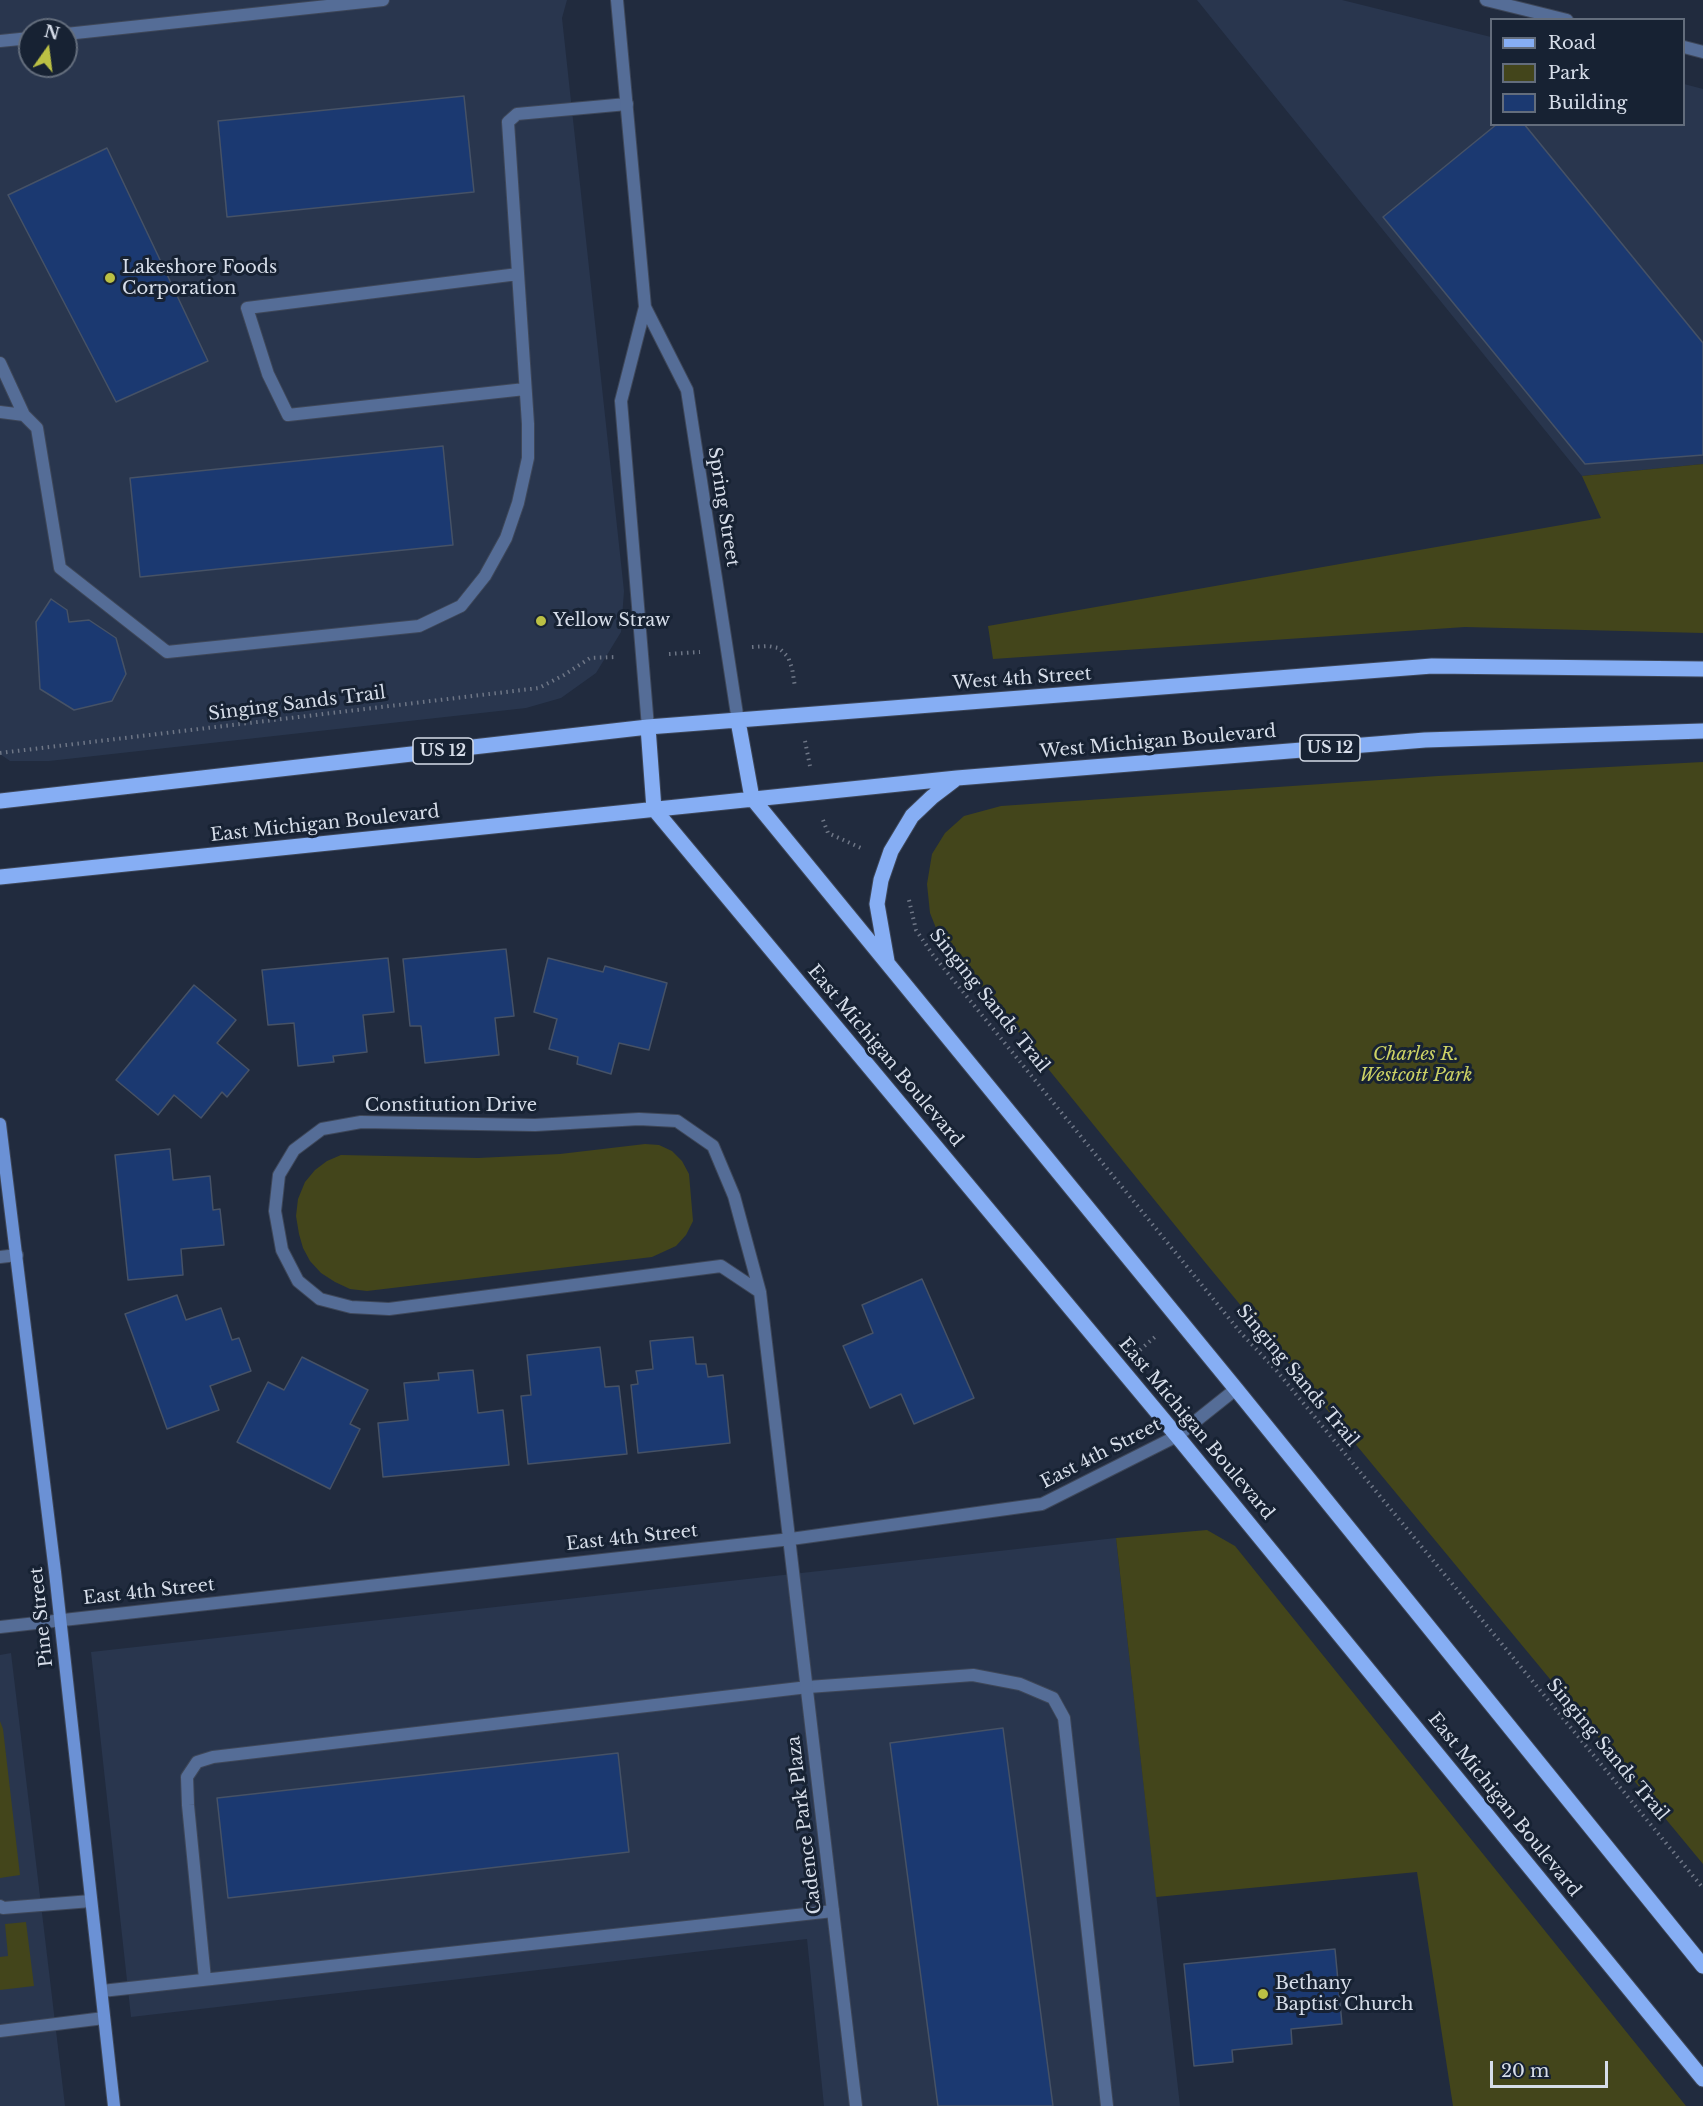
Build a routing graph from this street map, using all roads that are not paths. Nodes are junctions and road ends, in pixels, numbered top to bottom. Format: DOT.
graph roads {
  1 [pos="383,0"];
  2 [pos="617,0"];
  3 [pos="1486,0"];
  4 [pos="1559,18"];
  5 [pos="78,33"];
  6 [pos="18,39"];
  7 [pos="0,41"];
  8 [pos="1685,48"];
  9 [pos="1703,52"];
  10 [pos="627,104"];
  11 [pos="518,274"];
  12 [pos="645,307"];
  13 [pos="0,363"];
  14 [pos="525,389"];
  15 [pos="0,412"];
  16 [pos="24,415"];
  17 [pos="1703,669"];
  18 [pos="738,721"];
  19 [pos="648,727"];
  20 [pos="1703,731"];
  21 [pos="957,778"];
  22 [pos="752,798"];
  23 [pos="0,801"];
  24 [pos="654,809"];
  25 [pos="0,877"];
  26 [pos="888,964"];
  27 [pos="0,1124"];
  28 [pos="17,1255"];
  29 [pos="0,1257"];
  30 [pos="760,1292"];
  31 [pos="1236,1389"];
  32 [pos="1177,1436"];
  33 [pos="791,1539"];
  34 [pos="60,1620"];
  35 [pos="0,1627"];
  36 [pos="808,1687"];
  37 [pos="92,1901"];
  38 [pos="0,1905"];
  39 [pos="833,1911"];
  40 [pos="1703,1966"];
  41 [pos="205,1980"];
  42 [pos="102,1991"];
  43 [pos="104,2018"];
  44 [pos="0,2031"];
  45 [pos="1703,2079"];
  46 [pos="114,2106"];
  47 [pos="856,2106"];
  48 [pos="1107,2106"];
  1 -- 5 [label="street"];
  2 -- 10 [label="street, Spring Street"];
  3 -- 4 [label="street"];
  6 -- 7 [label="street"];
  8 -- 9 [label="street"];
  10 -- 11 [label="street"];
  10 -- 12 [label="street, Spring Street"];
  11 -- 14 [label="street"];
  11 -- 14 [label="street"];
  12 -- 18 [label="street, Spring Street"];
  12 -- 19 [label="street, Spring Street"];
  13 -- 16 [label="street"];
  14 -- 16 [label="street"];
  15 -- 16 [label="street"];
  17 -- 18 [label="main road, West 4th Street / US 12"];
  18 -- 19 [label="main road, US 12"];
  18 -- 22 [label="main road"];
  19 -- 23 [label="main road, US 12"];
  19 -- 24 [label="main road"];
  20 -- 21 [label="main road, West Michigan Boulevard / US 12"];
  21 -- 22 [label="main road, West Michigan Boulevard / US 12"];
  21 -- 26 [label="main road"];
  22 -- 24 [label="main road, West Michigan Boulevard / US 12"];
  22 -- 26 [label="main road"];
  24 -- 25 [label="main road, East Michigan Boulevard / US 12"];
  24 -- 32 [label="main road, East Michigan Boulevard"];
  26 -- 31 [label="main road"];
  27 -- 28 [label="street, Pine Street"];
  28 -- 29 [label="street"];
  28 -- 34 [label="street, Pine Street"];
  30 -- 30 [label="street, Constitution Drive"];
  30 -- 33 [label="street, Constitution Drive"];
  31 -- 32 [label="street, East 4th Street"];
  31 -- 40 [label="main road"];
  32 -- 33 [label="street, East 4th Street"];
  32 -- 45 [label="main road, East Michigan Boulevard"];
  33 -- 34 [label="street, East 4th Street"];
  33 -- 36 [label="street, Cadence Park Plaza"];
  34 -- 35 [label="street, East 4th Street"];
  34 -- 37 [label="street, Pine Street"];
  36 -- 39 [label="street, Cadence Park Plaza"];
  36 -- 41 [label="street"];
  36 -- 48 [label="street"];
  37 -- 38 [label="street"];
  37 -- 42 [label="street, Pine Street"];
  39 -- 41 [label="street"];
  39 -- 47 [label="street, Cadence Park Plaza"];
  41 -- 42 [label="street"];
  42 -- 43 [label="street, Pine Street"];
  43 -- 44 [label="street"];
  43 -- 46 [label="street, Pine Street"];
}
